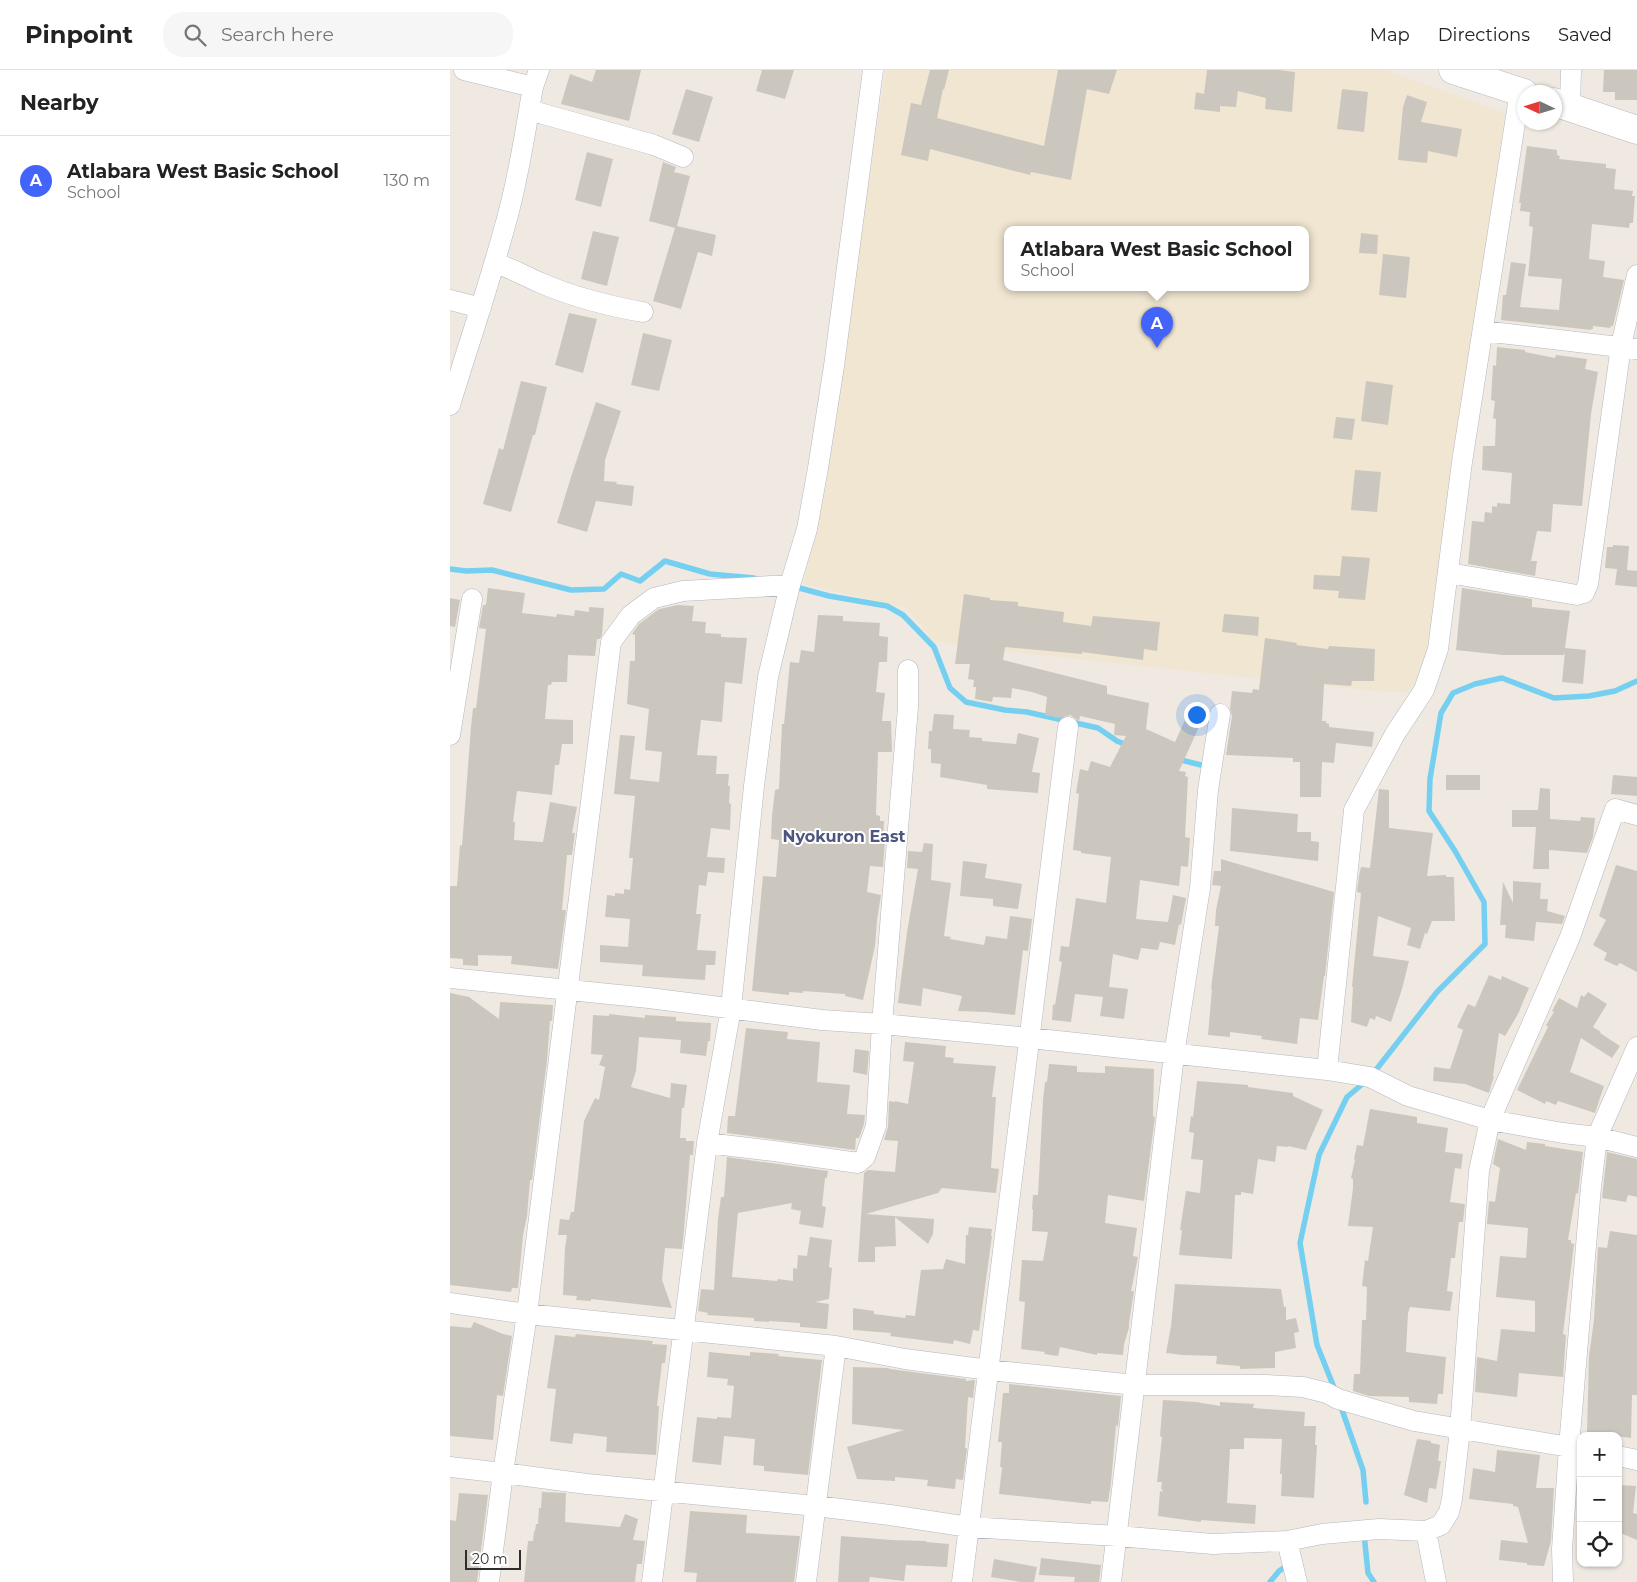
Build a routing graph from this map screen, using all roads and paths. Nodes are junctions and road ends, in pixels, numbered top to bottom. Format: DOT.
graph roads {
  1 [pos="464,70"];
  2 [pos="873,70"];
  3 [pos="1453,70"];
  4 [pos="1571,70"];
  5 [pos="536,78"];
  6 [pos="1517,90"];
  7 [pos="1562,105"];
  8 [pos="529,110"];
  9 [pos="1517,123"];
  10 [pos="1637,130"];
  11 [pos="683,158"];
  12 [pos="494,263"];
  13 [pos="1637,275"];
  14 [pos="450,300"];
  15 [pos="481,308"];
  16 [pos="643,312"];
  17 [pos="1483,331"];
  18 [pos="1629,348"];
  19 [pos="450,405"];
  20 [pos="1449,573"];
  21 [pos="792,578"];
  22 [pos="472,598"];
  23 [pos="908,670"];
  24 [pos="452,712"];
  25 [pos="1220,714"];
  26 [pos="1068,727"];
  27 [pos="450,735"];
  28 [pos="1637,815"];
  29 [pos="450,978"];
  30 [pos="567,989"];
  31 [pos="731,1008"];
  32 [pos="882,1024"];
  33 [pos="1030,1038"];
  34 [pos="1637,1047"];
  35 [pos="1174,1055"];
  36 [pos="1327,1070"];
  37 [pos="1490,1120"];
  38 [pos="1597,1137"];
  39 [pos="707,1143"];
  40 [pos="1637,1147"];
  41 [pos="450,1303"];
  42 [pos="527,1314"];
  43 [pos="684,1331"];
  44 [pos="836,1346"];
  45 [pos="990,1370"];
  46 [pos="1135,1385"];
  47 [pos="1460,1430"];
  48 [pos="1575,1448"];
  49 [pos="1622,1457"];
  50 [pos="1637,1460"];
  51 [pos="450,1467"];
  52 [pos="503,1473"];
  53 [pos="662,1492"];
  54 [pos="816,1506"];
  55 [pos="969,1527"];
  56 [pos="1426,1531"];
  57 [pos="1117,1536"];
  58 [pos="1287,1540"];
  59 [pos="489,1582"];
  60 [pos="652,1582"];
  61 [pos="806,1582"];
  62 [pos="962,1582"];
  63 [pos="1111,1582"];
  64 [pos="1297,1582"];
  65 [pos="1436,1582"];
  66 [pos="1563,1582"];
  1 -- 5 [label="street"];
  2 -- 21 [label="street"];
  3 -- 6 [label="main road"];
  4 -- 7 [label="street"];
  5 -- 8 [label="street"];
  7 -- 10 [label="main road"];
  8 -- 11 [label="street"];
  8 -- 12 [label="street"];
  9 -- 17 [label="street"];
  12 -- 15 [label="street"];
  12 -- 16 [label="street"];
  13 -- 18 [label="street"];
  14 -- 15 [label="street"];
  15 -- 19 [label="street"];
  17 -- 18 [label="street"];
  17 -- 20 [label="street"];
  18 -- 20 [label="street"];
  20 -- 36 [label="street"];
  21 -- 30 [label="street"];
  21 -- 31 [label="street"];
  22 -- 24 [label="street"];
  23 -- 32 [label="street"];
  24 -- 27 [label="street"];
  25 -- 35 [label="street"];
  26 -- 33 [label="street"];
  28 -- 37 [label="street"];
  29 -- 30 [label="street"];
  30 -- 31 [label="street"];
  30 -- 42 [label="street"];
  31 -- 32 [label="street"];
  31 -- 39 [label="street"];
  32 -- 33 [label="street"];
  32 -- 39 [label="street"];
  33 -- 35 [label="street"];
  33 -- 45 [label="street"];
  34 -- 38 [label="street"];
  35 -- 36 [label="street"];
  35 -- 46 [label="street"];
  36 -- 37 [label="street"];
  37 -- 38 [label="street"];
  37 -- 47 [label="street"];
  38 -- 40 [label="street"];
  38 -- 48 [label="street"];
  39 -- 43 [label="street"];
  41 -- 42 [label="street"];
  42 -- 43 [label="street"];
  42 -- 52 [label="street"];
  43 -- 44 [label="street"];
  43 -- 53 [label="street"];
  44 -- 45 [label="street"];
  44 -- 54 [label="street"];
  45 -- 46 [label="street"];
  45 -- 55 [label="street"];
  46 -- 47 [label="street"];
  46 -- 57 [label="street"];
  47 -- 48 [label="street"];
  47 -- 56 [label="street"];
  48 -- 66 [label="street"];
  49 -- 50 [label="street"];
  51 -- 52 [label="street"];
  52 -- 53 [label="street"];
  52 -- 59 [label="street"];
  53 -- 54 [label="street"];
  53 -- 60 [label="street"];
  54 -- 55 [label="street"];
  54 -- 61 [label="street"];
  55 -- 57 [label="street"];
  55 -- 62 [label="street"];
  56 -- 58 [label="street"];
  56 -- 65 [label="street"];
  57 -- 58 [label="street"];
  57 -- 63 [label="street"];
  58 -- 64 [label="street"];
}
